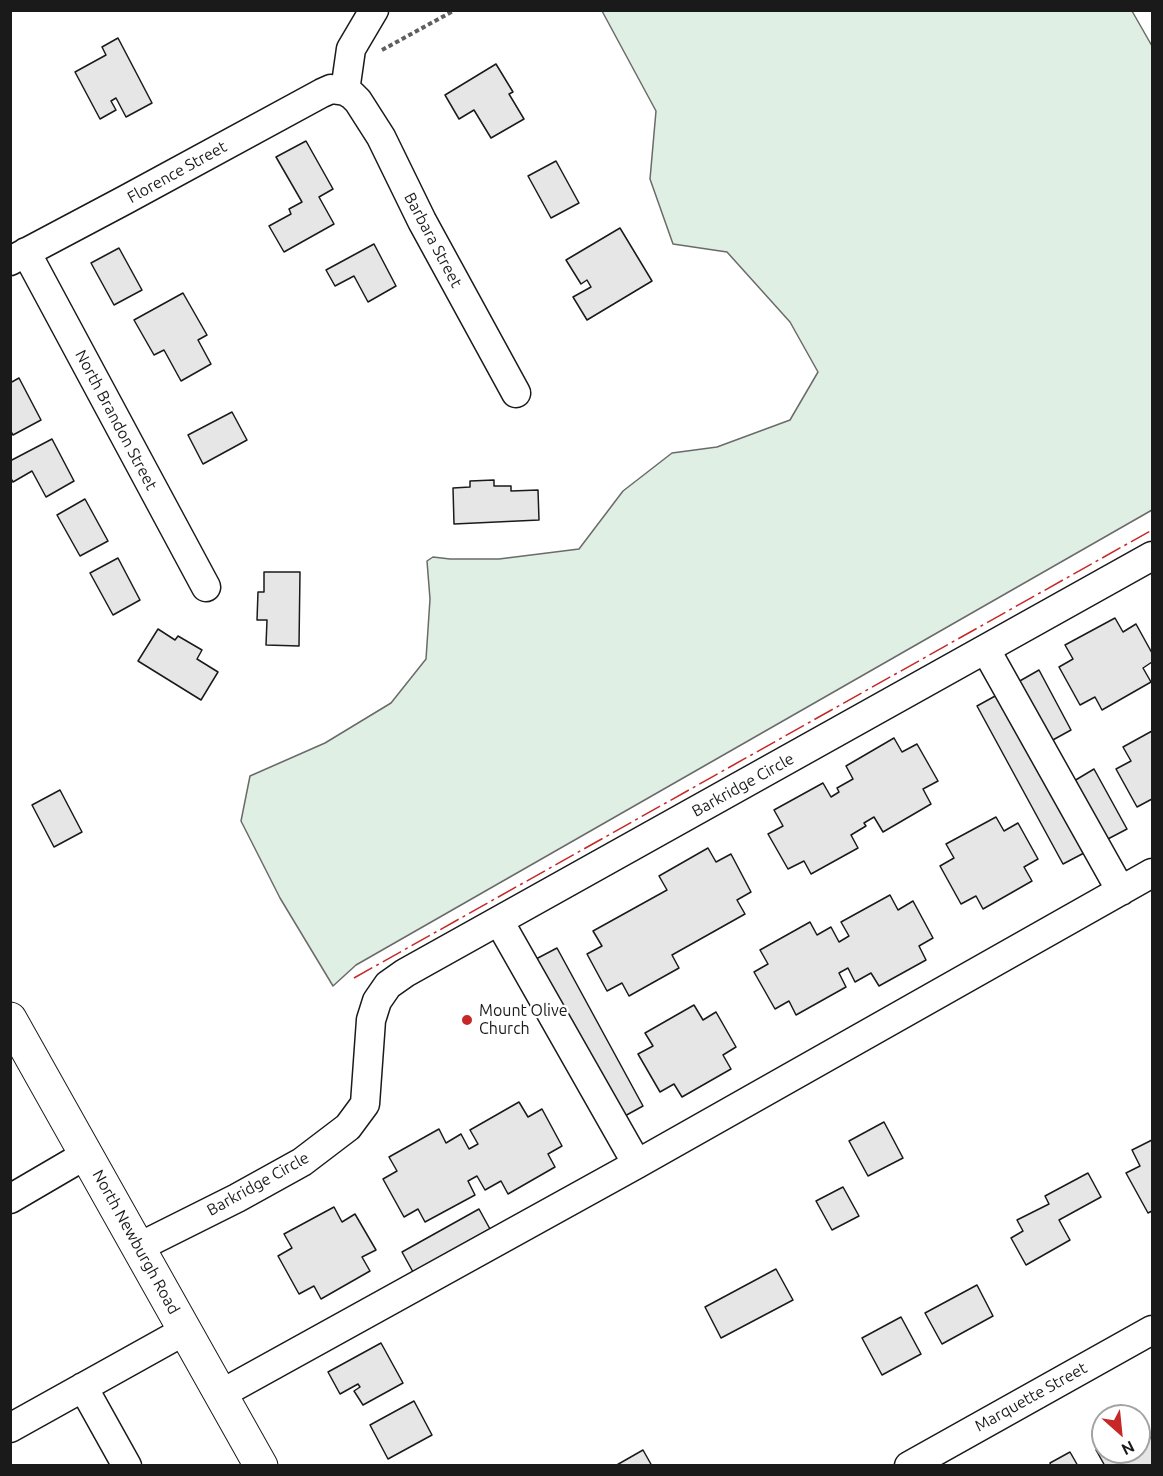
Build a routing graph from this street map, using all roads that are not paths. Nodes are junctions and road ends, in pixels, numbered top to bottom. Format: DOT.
graph roads {
  1 [pos="374,10"];
  2 [pos="347,80"];
  3 [pos="18,256"];
  4 [pos="516,393"];
  5 [pos="1152,556"];
  6 [pos="206,586"];
  7 [pos="986,650"];
  8 [pos="1152,873"];
  9 [pos="1121,891"];
  10 [pos="500,921"];
  11 [pos="10,1019"];
  12 [pos="87,1154"];
  13 [pos="637,1164"];
  14 [pos="10,1199"];
  15 [pos="139,1247"];
  16 [pos="186,1330"];
  17 [pos="1152,1330"];
  18 [pos="82,1388"];
  19 [pos="222,1394"];
  20 [pos="10,1428"];
  21 [pos="127,1466"];
  22 [pos="261,1466"];
  23 [pos="909,1466"];
  1 -- 2 [label="street"];
  2 -- 3 [label="street, Florence Street"];
  2 -- 4 [label="street, Barbara Street"];
  3 -- 6 [label="street, North Brandon Street"];
  5 -- 7 [label="street, Barkridge Circle"];
  7 -- 9 [label="street"];
  7 -- 10 [label="street, Barkridge Circle"];
  8 -- 9 [label="street"];
  9 -- 13 [label="street"];
  10 -- 13 [label="street"];
  10 -- 15 [label="street, Barkridge Circle"];
  11 -- 12 [label="main road, North Newburgh Road"];
  12 -- 14 [label="street"];
  12 -- 15 [label="main road, North Newburgh Road"];
  13 -- 19 [label="street"];
  15 -- 16 [label="main road, North Newburgh Road"];
  16 -- 18 [label="street"];
  16 -- 19 [label="main road, North Newburgh Road"];
  17 -- 23 [label="street, Marquette Street"];
  18 -- 20 [label="street"];
  18 -- 21 [label="street"];
  19 -- 22 [label="main road, North Newburgh Road"];
}
